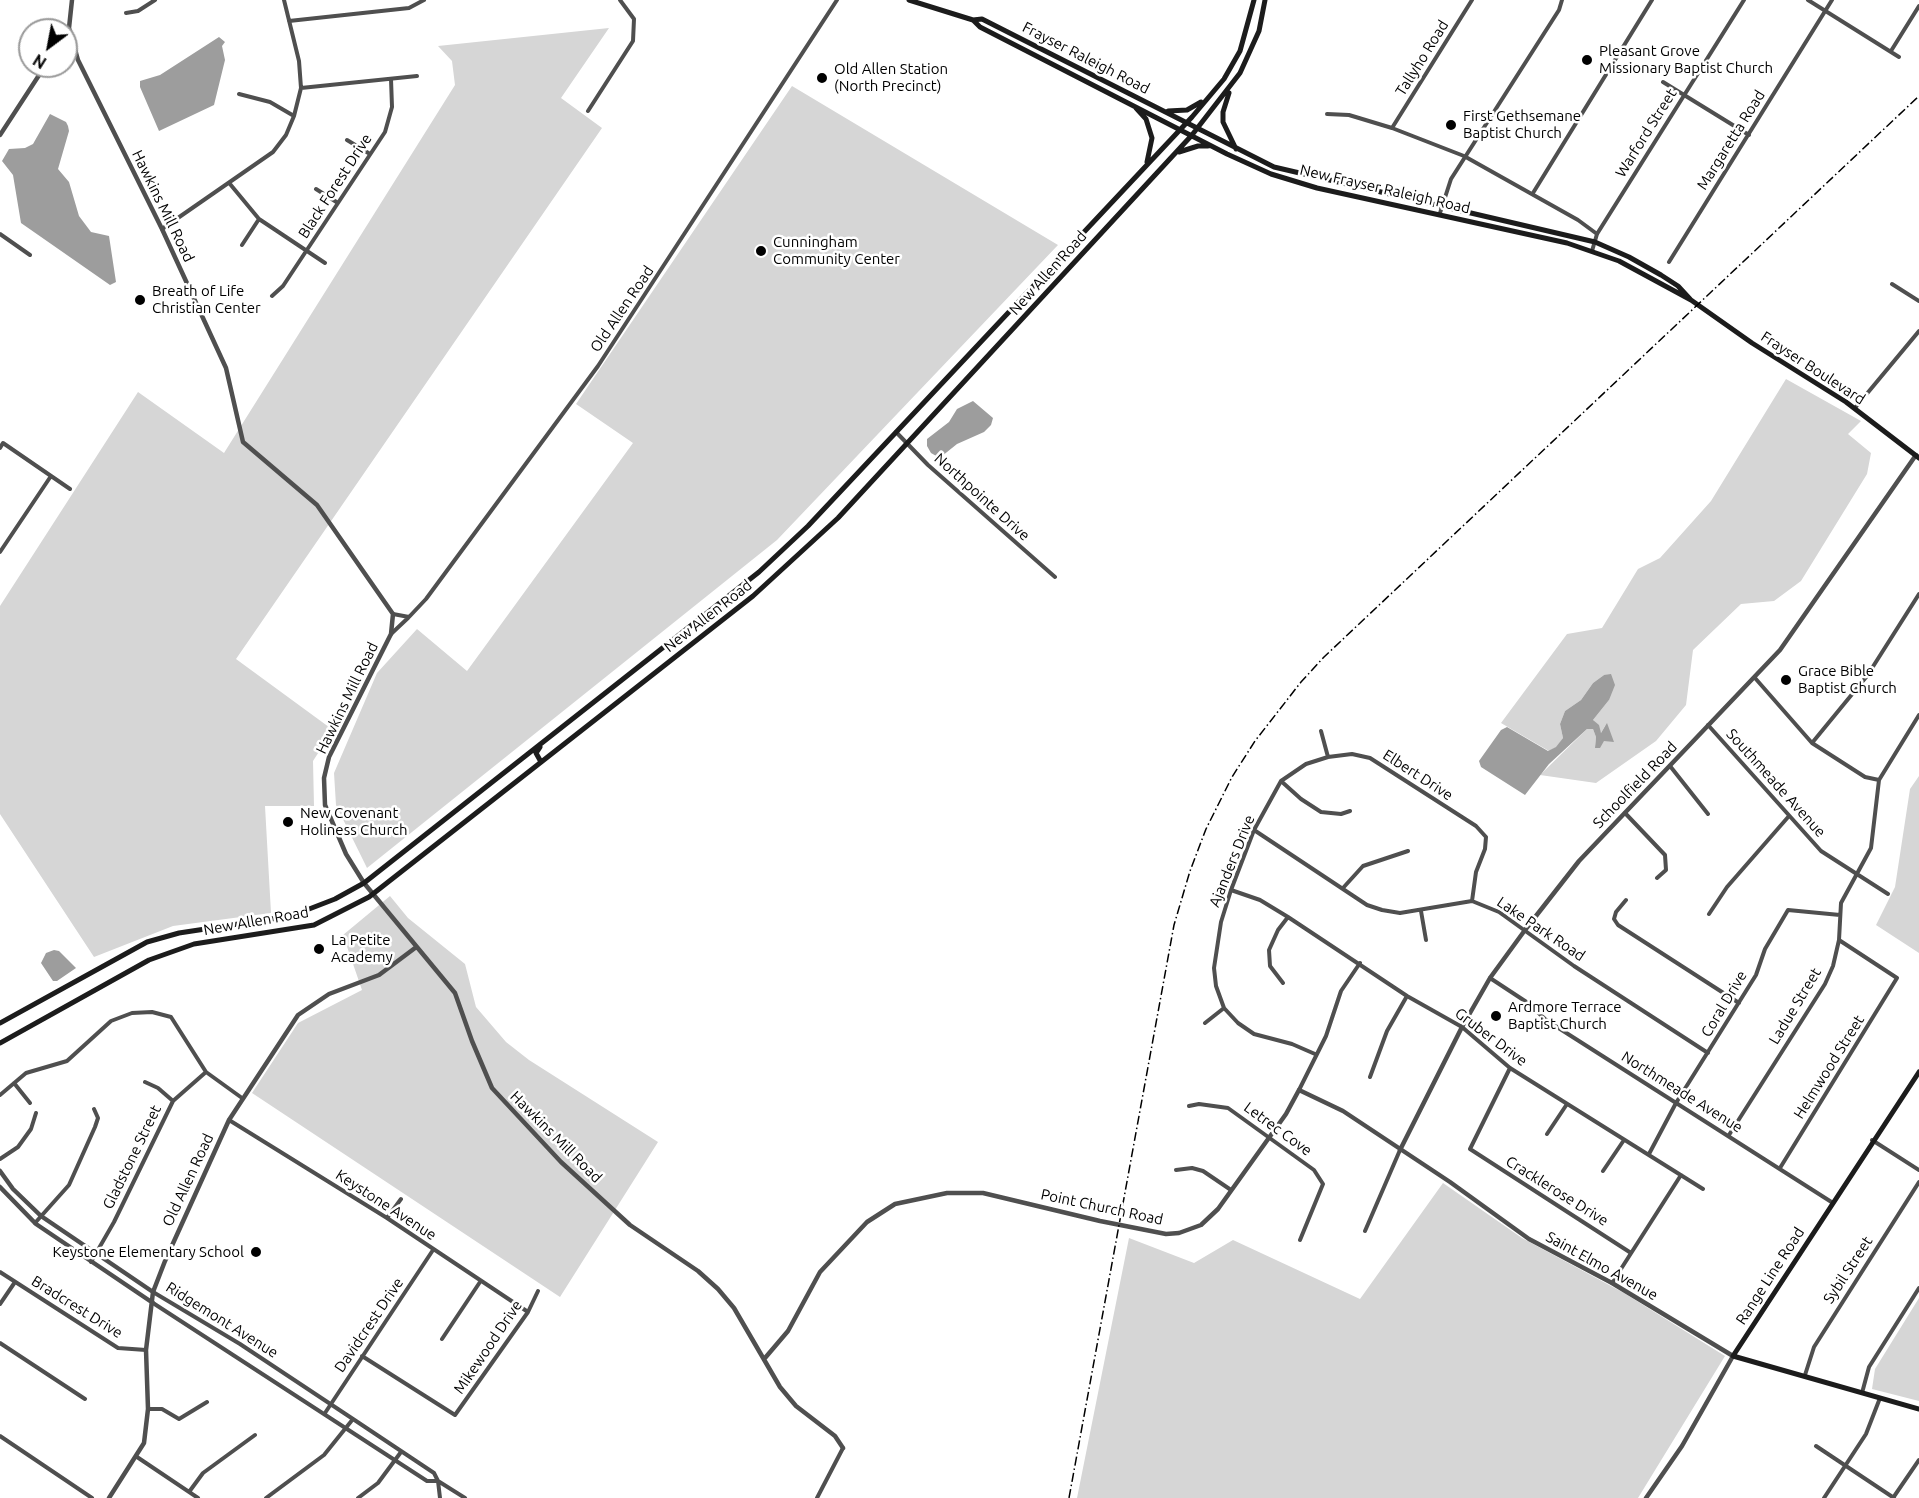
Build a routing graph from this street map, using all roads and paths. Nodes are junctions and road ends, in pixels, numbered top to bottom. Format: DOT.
graph roads {
  1 [pos="72,0"];
  2 [pos="155,0"];
  3 [pos="284,0"];
  4 [pos="424,0"];
  5 [pos="620,0"];
  6 [pos="837,0"];
  7 [pos="909,0"];
  8 [pos="1254,0"];
  9 [pos="1265,0"];
  10 [pos="1472,0"];
  11 [pos="1562,0"];
  12 [pos="1652,0"];
  13 [pos="1744,0"];
  14 [pos="1808,0"];
  15 [pos="1832,0"];
  16 [pos="1919,6"];
  17 [pos="1826,11"];
  18 [pos="126,13"];
  19 [pos="69,18"];
  20 [pos="289,21"];
  21 [pos="973,21"];
  22 [pos="1891,51"];
  23 [pos="1899,57"];
  24 [pos="78,60"];
  25 [pos="417,76"];
  26 [pos="37,78"];
  27 [pos="391,79"];
  28 [pos="1663,82"];
  29 [pos="301,88"];
  30 [pos="1231,88"];
  31 [pos="239,94"];
  32 [pos="1209,96"];
  33 [pos="1684,96"];
  34 [pos="1133,104"];
  35 [pos="1162,110"];
  36 [pos="588,111"];
  37 [pos="1327,114"];
  38 [pos="294,116"];
  39 [pos="1186,123"];
  40 [pos="1392,128"];
  41 [pos="1181,129"];
  42 [pos="1198,129"];
  43 [pos="0,135"];
  44 [pos="1192,135"];
  45 [pos="1749,135"];
  46 [pos="347,140"];
  47 [pos="1212,146"];
  48 [pos="1237,150"];
  49 [pos="370,154"];
  50 [pos="1176,154"];
  51 [pos="1464,156"];
  52 [pos="1146,164"];
  53 [pos="230,184"];
  54 [pos="316,189"];
  55 [pos="1532,193"];
  56 [pos="338,203"];
  57 [pos="1442,205"];
  58 [pos="1440,213"];
  59 [pos="259,219"];
  60 [pos="162,229"];
  61 [pos="0,234"];
  62 [pos="1597,234"];
  63 [pos="1595,242"];
  64 [pos="242,245"];
  65 [pos="307,250"];
  66 [pos="1592,251"];
  67 [pos="30,255"];
  68 [pos="1670,262"];
  69 [pos="325,263"];
  70 [pos="1892,284"];
  71 [pos="272,296"];
  72 [pos="1691,300"];
  73 [pos="1919,301"];
  74 [pos="1919,331"];
  75 [pos="1855,408"];
  76 [pos="896,432"];
  77 [pos="907,444"];
  78 [pos="0,448"];
  79 [pos="1917,456"];
  80 [pos="51,476"];
  81 [pos="70,489"];
  82 [pos="0,552"];
  83 [pos="1055,577"];
  84 [pos="1919,594"];
  85 [pos="393,614"];
  86 [pos="409,617"];
  87 [pos="391,634"];
  88 [pos="1755,678"];
  89 [pos="1919,715"];
  90 [pos="1708,725"];
  91 [pos="1321,731"];
  92 [pos="549,737"];
  93 [pos="1812,743"];
  94 [pos="1328,757"];
  95 [pos="541,762"];
  96 [pos="1670,766"];
  97 [pos="1879,780"];
  98 [pos="1281,781"];
  99 [pos="1350,811"];
  100 [pos="1625,813"];
  101 [pos="1708,813"];
  102 [pos="1789,816"];
  103 [pos="1254,830"];
  104 [pos="1408,850"];
  105 [pos="1857,873"];
  106 [pos="1658,878"];
  107 [pos="364,883"];
  108 [pos="1343,888"];
  109 [pos="1231,890"];
  110 [pos="373,894"];
  111 [pos="1888,894"];
  112 [pos="1626,900"];
  113 [pos="1472,902"];
  114 [pos="1420,911"];
  115 [pos="1709,914"];
  116 [pos="1840,915"];
  117 [pos="1288,917"];
  118 [pos="1525,930"];
  119 [pos="1426,940"];
  120 [pos="1839,940"];
  121 [pos="415,948"];
  122 [pos="1360,963"];
  123 [pos="1490,978"];
  124 [pos="1283,983"];
  125 [pos="1407,996"];
  126 [pos="1739,1003"];
  127 [pos="1224,1008"];
  128 [pos="0,1023"];
  129 [pos="1205,1023"];
  130 [pos="1461,1027"];
  131 [pos="0,1042"];
  132 [pos="1708,1053"];
  133 [pos="1316,1054"];
  134 [pos="1510,1068"];
  135 [pos="206,1072"];
  136 [pos="1919,1072"];
  137 [pos="1370,1077"];
  138 [pos="145,1082"];
  139 [pos="14,1083"];
  140 [pos="1299,1090"];
  141 [pos="0,1095"];
  142 [pos="242,1098"];
  143 [pos="172,1101"];
  144 [pos="30,1103"];
  145 [pos="1676,1103"];
  146 [pos="1567,1104"];
  147 [pos="1189,1106"];
  148 [pos="94,1109"];
  149 [pos="36,1113"];
  150 [pos="229,1120"];
  151 [pos="1547,1134"];
  152 [pos="1729,1135"];
  153 [pos="1269,1136"];
  154 [pos="1623,1140"];
  155 [pos="1872,1140"];
  156 [pos="1400,1150"];
  157 [pos="1650,1154"];
  158 [pos="0,1159"];
  159 [pos="1780,1168"];
  160 [pos="1176,1170"];
  161 [pos="1919,1170"];
  162 [pos="0,1171"];
  163 [pos="1603,1171"];
  164 [pos="1680,1175"];
  165 [pos="1919,1182"];
  166 [pos="0,1187"];
  167 [pos="1231,1190"];
  168 [pos="1703,1190"];
  169 [pos="400,1199"];
  170 [pos="1833,1203"];
  171 [pos="41,1216"];
  172 [pos="387,1218"];
  173 [pos="35,1223"];
  174 [pos="1365,1231"];
  175 [pos="1300,1240"];
  176 [pos="433,1250"];
  177 [pos="96,1252"];
  178 [pos="1631,1253"];
  179 [pos="91,1262"];
  180 [pos="0,1272"];
  181 [pos="480,1281"];
  182 [pos="15,1282"];
  183 [pos="1612,1283"];
  184 [pos="1919,1288"];
  185 [pos="538,1291"];
  186 [pos="153,1292"];
  187 [pos="153,1303"];
  188 [pos="0,1304"];
  189 [pos="528,1312"];
  190 [pos="442,1339"];
  191 [pos="0,1343"];
  192 [pos="146,1350"];
  193 [pos="362,1356"];
  194 [pos="1732,1356"];
  195 [pos="765,1358"];
  196 [pos="1805,1375"];
  197 [pos="1862,1393"];
  198 [pos="1880,1398"];
  199 [pos="85,1399"];
  200 [pos="207,1402"];
  201 [pos="330,1404"];
  202 [pos="148,1409"];
  203 [pos="1919,1409"];
  204 [pos="325,1413"];
  205 [pos="353,1419"];
  206 [pos="346,1427"];
  207 [pos="255,1435"];
  208 [pos="0,1436"];
  209 [pos="1816,1446"];
  210 [pos="843,1448"];
  211 [pos="401,1452"];
  212 [pos="137,1457"];
  213 [pos="396,1460"];
  214 [pos="1919,1460"];
  215 [pos="1845,1466"];
  216 [pos="438,1481"];
  217 [pos="189,1492"];
  218 [pos="92,1498"];
  219 [pos="109,1498"];
  220 [pos="198,1498"];
  221 [pos="266,1498"];
  222 [pos="358,1498"];
  223 [pos="440,1498"];
  224 [pos="465,1498"];
  225 [pos="817,1498"];
  226 [pos="1647,1498"];
  227 [pos="1824,1498"];
  228 [pos="1893,1498"];
  1 -- 19 [label="street, Hawkins Mill Road"];
  2 -- 18 [label="street"];
  3 -- 20 [label="street"];
  4 -- 20 [label="street"];
  5 -- 36 [label="street"];
  6 -- 86 [label="street, Old Allen Road"];
  7 -- 21 [label="main road, Frayser Raleigh Road"];
  8 -- 32 [label="main road, New Allen Road"];
  9 -- 30 [label="main road, New Allen Road"];
  10 -- 40 [label="street, Tallyho Road"];
  11 -- 51 [label="street"];
  12 -- 55 [label="street"];
  13 -- 33 [label="street, Warford Street"];
  14 -- 17 [label="street"];
  15 -- 17 [label="street, Margaretta Road"];
  16 -- 22 [label="street"];
  17 -- 22 [label="street"];
  17 -- 45 [label="street, Margaretta Road"];
  20 -- 29 [label="street"];
  21 -- 34 [label="main road, Frayser Raleigh Road"];
  21 -- 35 [label="main road, Frayser Raleigh Road"];
  22 -- 23 [label="street"];
  24 -- 60 [label="street, Hawkins Mill Road"];
  25 -- 27 [label="street"];
  26 -- 43 [label="street"];
  27 -- 29 [label="street"];
  27 -- 49 [label="street, Black Forest Drive"];
  28 -- 33 [label="street"];
  29 -- 38 [label="street"];
  30 -- 42 [label="main road, New Allen Road"];
  30 -- 48 [label="main road"];
  31 -- 38 [label="street"];
  32 -- 35 [label="main road"];
  32 -- 39 [label="main road, New Allen Road"];
  33 -- 45 [label="street"];
  33 -- 62 [label="street, Warford Street"];
  34 -- 41 [label="main road, Frayser Raleigh Road"];
  34 -- 52 [label="main road"];
  35 -- 39 [label="main road, Frayser Raleigh Road"];
  37 -- 40 [label="street"];
  38 -- 53 [label="street"];
  39 -- 41 [label="main road, New Allen Road"];
  39 -- 42 [label="main road, New Frayser Raleigh Road"];
  40 -- 51 [label="street"];
  41 -- 44 [label="main road, New Frayser Raleigh Road"];
  41 -- 52 [label="main road, New Allen Road"];
  42 -- 44 [label="main road, New Allen Road"];
  42 -- 48 [label="main road, New Frayser Raleigh Road"];
  44 -- 47 [label="main road, New Frayser Raleigh Road"];
  44 -- 50 [label="main road, New Allen Road"];
  45 -- 68 [label="street, Margaretta Road"];
  46 -- 49 [label="street"];
  47 -- 50 [label="main road"];
  47 -- 58 [label="main road, New Frayser Raleigh Road"];
  48 -- 57 [label="main road, New Frayser Raleigh Road"];
  49 -- 56 [label="street, Black Forest Drive"];
  50 -- 77 [label="main road, New Allen Road"];
  51 -- 55 [label="street"];
  51 -- 57 [label="street"];
  52 -- 76 [label="main road, New Allen Road"];
  53 -- 59 [label="street"];
  53 -- 60 [label="street"];
  54 -- 56 [label="street"];
  55 -- 62 [label="street"];
  56 -- 65 [label="street, Black Forest Drive"];
  57 -- 58 [label="street"];
  57 -- 63 [label="main road, New Frayser Raleigh Road"];
  58 -- 66 [label="main road, New Frayser Raleigh Road"];
  59 -- 64 [label="street"];
  59 -- 65 [label="street"];
  60 -- 85 [label="street, Hawkins Mill Road"];
  61 -- 67 [label="street"];
  62 -- 63 [label="street, Warford Street"];
  63 -- 66 [label="street, Warford Street"];
  63 -- 72 [label="main road"];
  65 -- 69 [label="street"];
  65 -- 71 [label="street, Black Forest Drive"];
  66 -- 72 [label="main road"];
  70 -- 73 [label="street"];
  72 -- 75 [label="main road, Frayser Boulevard"];
  74 -- 75 [label="street"];
  75 -- 79 [label="main road, Frayser Boulevard"];
  76 -- 77 [label="street, Northpointe Drive"];
  76 -- 92 [label="main road, New Allen Road"];
  77 -- 83 [label="street, Northpointe Drive"];
  77 -- 95 [label="main road, New Allen Road"];
  78 -- 80 [label="street"];
  79 -- 88 [label="street, Schoolfield Road"];
  80 -- 81 [label="street"];
  80 -- 82 [label="street"];
  84 -- 93 [label="street"];
  85 -- 86 [label="street"];
  85 -- 87 [label="street, Hawkins Mill Road"];
  86 -- 87 [label="street, Old Allen Road"];
  87 -- 107 [label="street, Hawkins Mill Road"];
  88 -- 90 [label="street, Schoolfield Road"];
  88 -- 93 [label="street"];
  89 -- 97 [label="street, Ladue Street"];
  90 -- 96 [label="street, Schoolfield Road"];
  90 -- 102 [label="street, Southmeade Avenue"];
  91 -- 94 [label="street"];
  92 -- 95 [label="main road"];
  92 -- 107 [label="main road, New Allen Road"];
  93 -- 97 [label="street"];
  94 -- 98 [label="street, Ajanders Drive"];
  94 -- 113 [label="street, Elbert Drive"];
  95 -- 110 [label="main road, New Allen Road"];
  96 -- 100 [label="street, Schoolfield Road"];
  96 -- 101 [label="street"];
  97 -- 105 [label="street, Ladue Street"];
  98 -- 99 [label="street"];
  98 -- 103 [label="street, Ajanders Drive"];
  100 -- 106 [label="street"];
  100 -- 118 [label="street, Schoolfield Road"];
  102 -- 105 [label="street, Southmeade Avenue"];
  102 -- 115 [label="street"];
  103 -- 108 [label="street, Lake Park Road"];
  103 -- 109 [label="street, Ajanders Drive"];
  104 -- 108 [label="street"];
  105 -- 111 [label="street, Southmeade Avenue"];
  105 -- 116 [label="street, Ladue Street"];
  107 -- 110 [label="street, Hawkins Mill Road"];
  107 -- 128 [label="main road, New Allen Road"];
  108 -- 114 [label="street, Lake Park Road"];
  109 -- 117 [label="street, Gruber Drive"];
  109 -- 127 [label="street, Ajanders Drive"];
  110 -- 121 [label="street, Hawkins Mill Road"];
  110 -- 131 [label="main road, New Allen Road"];
  112 -- 126 [label="street"];
  113 -- 114 [label="street, Lake Park Road"];
  113 -- 118 [label="street, Lake Park Road"];
  114 -- 119 [label="street"];
  116 -- 120 [label="street, Ladue Street"];
  116 -- 126 [label="street, Coral Drive"];
  117 -- 122 [label="street, Gruber Drive"];
  117 -- 124 [label="street"];
  118 -- 123 [label="street, Schoolfield Road"];
  118 -- 132 [label="street, Lake Park Road"];
  120 -- 152 [label="street, Ladue Street"];
  120 -- 159 [label="street, Helmwood Street"];
  121 -- 142 [label="street, Old Allen Road"];
  121 -- 195 [label="street, Hawkins Mill Road"];
  122 -- 125 [label="street, Gruber Drive"];
  122 -- 133 [label="street, Point Church Road"];
  123 -- 130 [label="street, Schoolfield Road"];
  123 -- 145 [label="street, Northmeade Avenue"];
  125 -- 130 [label="street, Gruber Drive"];
  125 -- 137 [label="street"];
  126 -- 132 [label="street, Coral Drive"];
  127 -- 129 [label="street"];
  127 -- 133 [label="street, Ajanders Drive"];
  130 -- 134 [label="street, Gruber Drive"];
  130 -- 156 [label="street, Schoolfield Road"];
  132 -- 145 [label="street, Coral Drive"];
  133 -- 140 [label="street, Point Church Road"];
  134 -- 146 [label="street, Gruber Drive"];
  134 -- 178 [label="street, Cracklerose Drive"];
  135 -- 139 [label="street"];
  135 -- 142 [label="street"];
  135 -- 143 [label="street, Gladstone Street"];
  136 -- 155 [label="main road, Range Line Road"];
  138 -- 143 [label="street"];
  139 -- 141 [label="street"];
  139 -- 144 [label="street"];
  140 -- 153 [label="street, Point Church Road"];
  140 -- 156 [label="street, Saint Elmo Avenue"];
  142 -- 150 [label="street, Old Allen Road"];
  143 -- 177 [label="street, Gladstone Street"];
  145 -- 152 [label="street, Northmeade Avenue"];
  145 -- 157 [label="street, Coral Drive"];
  146 -- 151 [label="street"];
  146 -- 154 [label="street, Gruber Drive"];
  147 -- 153 [label="street, Letrec Cove"];
  148 -- 171 [label="street"];
  149 -- 158 [label="street"];
  150 -- 172 [label="street, Keystone Avenue"];
  150 -- 186 [label="street, Old Allen Road"];
  152 -- 159 [label="street, Northmeade Avenue"];
  153 -- 167 [label="street, Point Church Road"];
  153 -- 175 [label="street, Letrec Cove"];
  154 -- 157 [label="street, Gruber Drive"];
  154 -- 163 [label="street"];
  155 -- 161 [label="street"];
  155 -- 170 [label="main road, Range Line Road"];
  156 -- 174 [label="street"];
  156 -- 183 [label="street, Saint Elmo Avenue"];
  157 -- 164 [label="street, Gruber Drive"];
  159 -- 170 [label="street, Northmeade Avenue"];
  160 -- 167 [label="street"];
  162 -- 171 [label="street, Ridgemont Avenue"];
  164 -- 168 [label="street, Gruber Drive"];
  164 -- 178 [label="street"];
  165 -- 196 [label="street, Sybil Street"];
  166 -- 173 [label="street, Ridgemont Avenue"];
  167 -- 195 [label="street, Point Church Road"];
  169 -- 172 [label="street"];
  170 -- 194 [label="main road, Range Line Road"];
  171 -- 173 [label="street"];
  171 -- 177 [label="street, Ridgemont Avenue"];
  172 -- 176 [label="street, Keystone Avenue"];
  173 -- 179 [label="street, Ridgemont Avenue"];
  176 -- 181 [label="street, Keystone Avenue"];
  176 -- 193 [label="street, Davidcrest Drive"];
  177 -- 179 [label="street, Gladstone Street"];
  177 -- 186 [label="street, Ridgemont Avenue"];
  178 -- 183 [label="street"];
  179 -- 187 [label="street, Ridgemont Avenue"];
  180 -- 182 [label="street, Bradcrest Drive"];
  181 -- 189 [label="street, Keystone Avenue"];
  181 -- 190 [label="street"];
  182 -- 188 [label="street"];
  182 -- 192 [label="street, Bradcrest Drive"];
  183 -- 194 [label="street, Saint Elmo Avenue"];
  184 -- 197 [label="street"];
  185 -- 189 [label="street, Mikewood Drive"];
  186 -- 187 [label="street, Old Allen Road"];
  186 -- 201 [label="street, Ridgemont Avenue"];
  187 -- 192 [label="street, Old Allen Road"];
  187 -- 204 [label="street, Ridgemont Avenue"];
  189 -- 193 [label="street, Mikewood Drive"];
  191 -- 199 [label="street"];
  192 -- 202 [label="street, Old Allen Road"];
  193 -- 201 [label="street, Davidcrest Drive"];
  194 -- 196 [label="main road, Saint Elmo Avenue"];
  194 -- 226 [label="street, Range Line Road"];
  195 -- 210 [label="street, Hawkins Mill Road"];
  196 -- 197 [label="main road, Saint Elmo Avenue"];
  197 -- 198 [label="main road, Saint Elmo Avenue"];
  198 -- 203 [label="main road, Saint Elmo Avenue"];
  198 -- 215 [label="street"];
  200 -- 202 [label="street"];
  201 -- 204 [label="street, Davidcrest Drive"];
  201 -- 205 [label="street, Ridgemont Avenue"];
  202 -- 212 [label="street, Old Allen Road"];
  204 -- 206 [label="street, Ridgemont Avenue"];
  205 -- 206 [label="street"];
  205 -- 211 [label="street, Ridgemont Avenue"];
  206 -- 213 [label="street, Ridgemont Avenue"];
  206 -- 221 [label="street"];
  207 -- 217 [label="street"];
  208 -- 218 [label="street"];
  209 -- 215 [label="street"];
  210 -- 225 [label="street"];
  211 -- 213 [label="street"];
  211 -- 216 [label="street, Ridgemont Avenue"];
  212 -- 217 [label="street"];
  212 -- 219 [label="street, Old Allen Road"];
  213 -- 216 [label="street, Ridgemont Avenue"];
  213 -- 222 [label="street"];
  214 -- 228 [label="street"];
  215 -- 227 [label="street"];
  215 -- 228 [label="street"];
  216 -- 223 [label="street"];
  216 -- 224 [label="street, Ridgemont Avenue"];
  217 -- 220 [label="street"];
}
